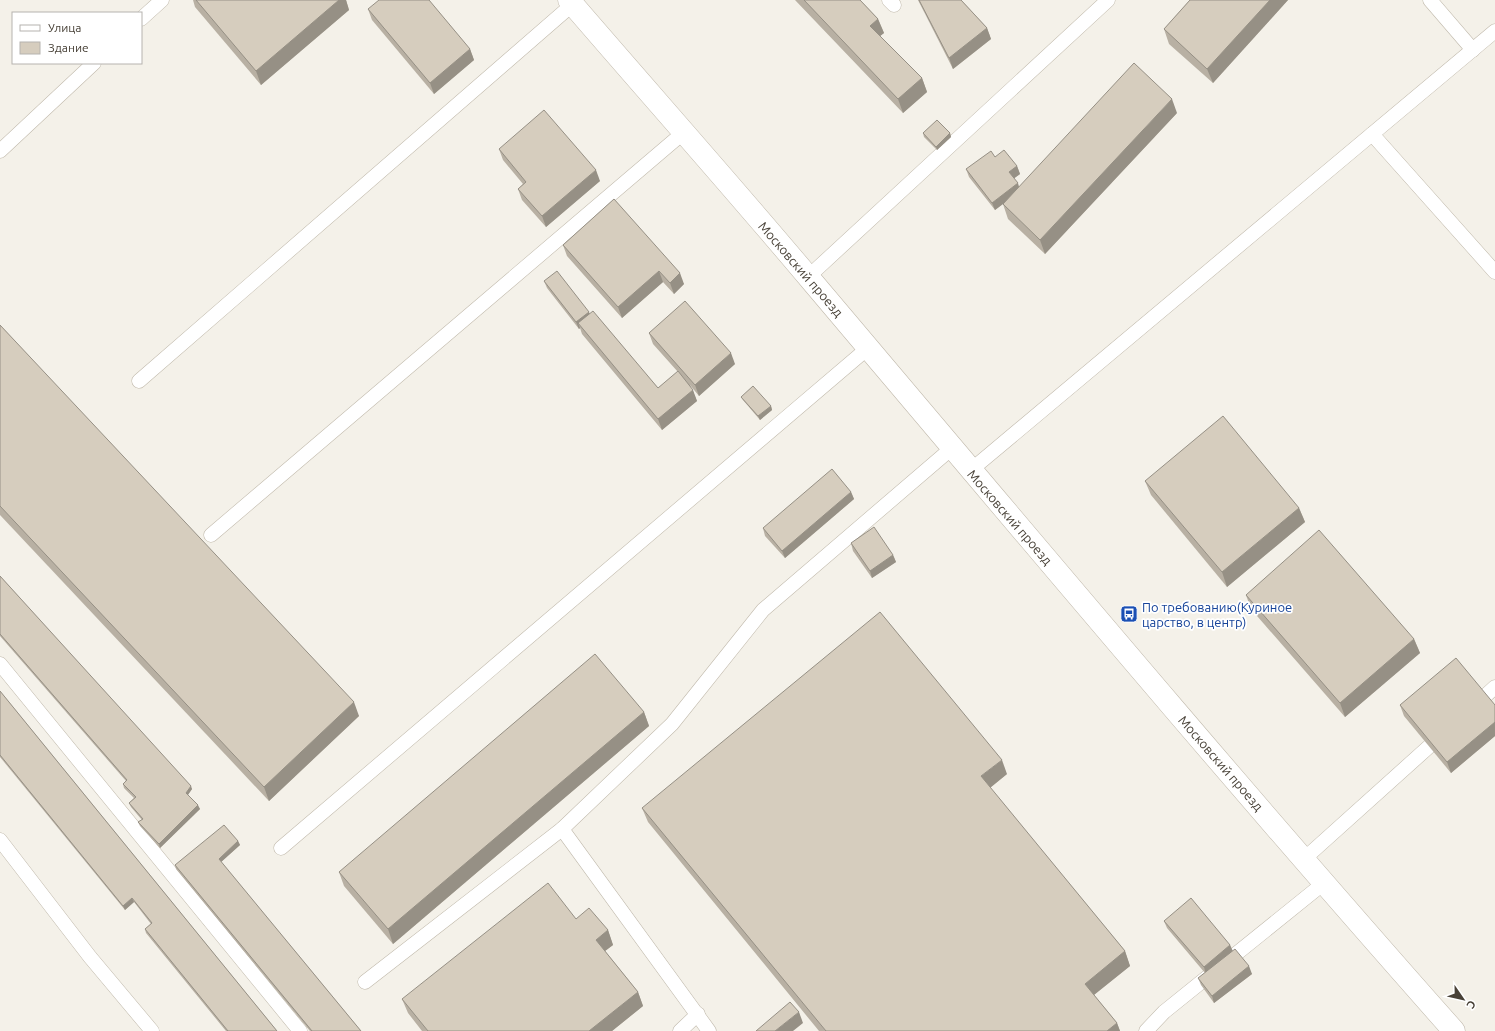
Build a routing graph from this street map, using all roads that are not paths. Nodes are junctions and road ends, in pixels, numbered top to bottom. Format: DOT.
graph roads {
  1 [pos="162,0"];
  2 [pos="1108,0"];
  3 [pos="1430,0"];
  4 [pos="571,2"];
  5 [pos="142,18"];
  6 [pos="1495,31"];
  7 [pos="1473,50"];
  8 [pos="93,64"];
  9 [pos="683,133"];
  10 [pos="1372,134"];
  11 [pos="0,151"];
  12 [pos="1495,272"];
  13 [pos="808,276"];
  14 [pos="868,348"];
  15 [pos="139,380"];
  16 [pos="952,448"];
  17 [pos="970,470"];
  18 [pos="210,535"];
  19 [pos="0,664"];
  20 [pos="1495,687"];
  21 [pos="562,829"];
  22 [pos="0,840"];
  23 [pos="281,848"];
  24 [pos="1304,859"];
  25 [pos="1324,883"];
  26 [pos="365,982"];
  27 [pos="698,1014"];
  28 [pos="152,1031"];
  29 [pos="300,1031"];
  30 [pos="680,1031"];
  31 [pos="709,1031"];
  32 [pos="1146,1031"];
  33 [pos="1454,1031"];
  1 -- 5 [label="lane"];
  2 -- 13 [label="lane"];
  3 -- 7 [label="lane"];
  4 -- 9 [label="street, Московский проезд"];
  4 -- 15 [label="lane"];
  6 -- 7 [label="lane"];
  7 -- 10 [label="lane"];
  8 -- 11 [label="lane"];
  9 -- 13 [label="street, Московский проезд"];
  9 -- 18 [label="lane"];
  10 -- 12 [label="lane"];
  10 -- 17 [label="lane"];
  13 -- 14 [label="street, Московский проезд"];
  14 -- 16 [label="street, Московский проезд"];
  14 -- 23 [label="lane"];
  16 -- 17 [label="street, Московский проезд"];
  16 -- 21 [label="lane"];
  17 -- 24 [label="street, Московский проезд"];
  19 -- 29 [label="lane"];
  20 -- 24 [label="lane"];
  21 -- 26 [label="lane"];
  21 -- 27 [label="lane"];
  22 -- 28 [label="lane"];
  24 -- 25 [label="street, Московский проезд"];
  25 -- 32 [label="lane"];
  25 -- 33 [label="street, Московский проезд"];
  27 -- 30 [label="lane"];
  27 -- 31 [label="lane"];
}
